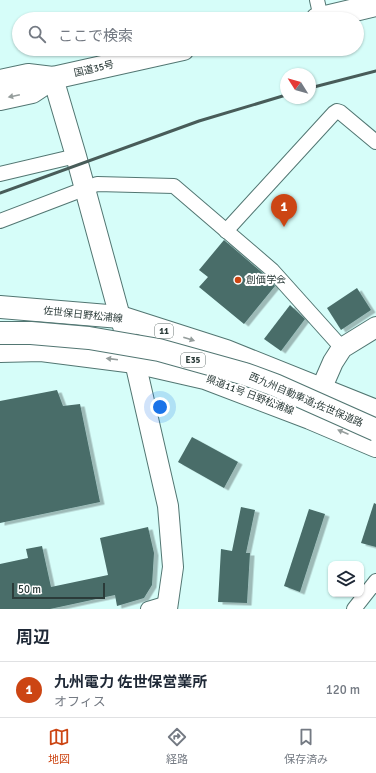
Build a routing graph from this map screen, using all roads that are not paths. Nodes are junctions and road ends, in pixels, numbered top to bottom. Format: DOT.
graph roads {
  1 [pos="376,5"];
  2 [pos="318,12"];
  3 [pos="152,56"];
  4 [pos="53,78"];
  5 [pos="0,81"];
  6 [pos="0,99"];
  7 [pos="376,142"];
  8 [pos="76,156"];
  9 [pos="0,174"];
  10 [pos="84,188"];
  11 [pos="0,221"];
  12 [pos="226,231"];
  13 [pos="0,305"];
  14 [pos="120,317"];
  15 [pos="376,326"];
  16 [pos="0,333"];
  17 [pos="342,348"];
  18 [pos="0,351"];
  19 [pos="135,362"];
  20 [pos="321,390"];
  21 [pos="376,411"];
  22 [pos="310,418"];
  23 [pos="376,430"];
  24 [pos="376,446"];
  25 [pos="376,581"];
  26 [pos="168,606"];
  27 [pos="148,609"];
  28 [pos="354,609"];
  1 -- 2 [label="main road"];
  3 -- 4 [label="main road, 国道35号"];
  4 -- 5 [label="main road, 国道35号"];
  4 -- 6 [label="main road, 国道35号, one-way"];
  4 -- 8 [label="street"];
  7 -- 12 [label="street"];
  8 -- 9 [label="street"];
  8 -- 10 [label="street"];
  10 -- 11 [label="street"];
  10 -- 12 [label="street"];
  10 -- 14 [label="street"];
  12 -- 17 [label="street"];
  13 -- 14 [label="main road, 佐世保日野松浦線 / 11"];
  14 -- 19 [label="street"];
  14 -- 20 [label="main road, 佐世保日野松浦線 / 11, one-way"];
  15 -- 17 [label="street"];
  16 -- 23 [label="main road, 西九州自動車道;佐世保道路 / E35, bridge"];
  17 -- 20 [label="street"];
  19 -- 18 [label="main road, 県道11号 日野松浦線, one-way"];
  19 -- 22 [label="main road, 県道11号 日野松浦線"];
  19 -- 26 [label="street"];
  20 -- 21 [label="main road, 11"];
  20 -- 22 [label="street"];
  24 -- 22 [label="main road, 県道11号 日野松浦線, one-way"];
  25 -- 28 [label="street"];
  26 -- 27 [label="street"];
}
